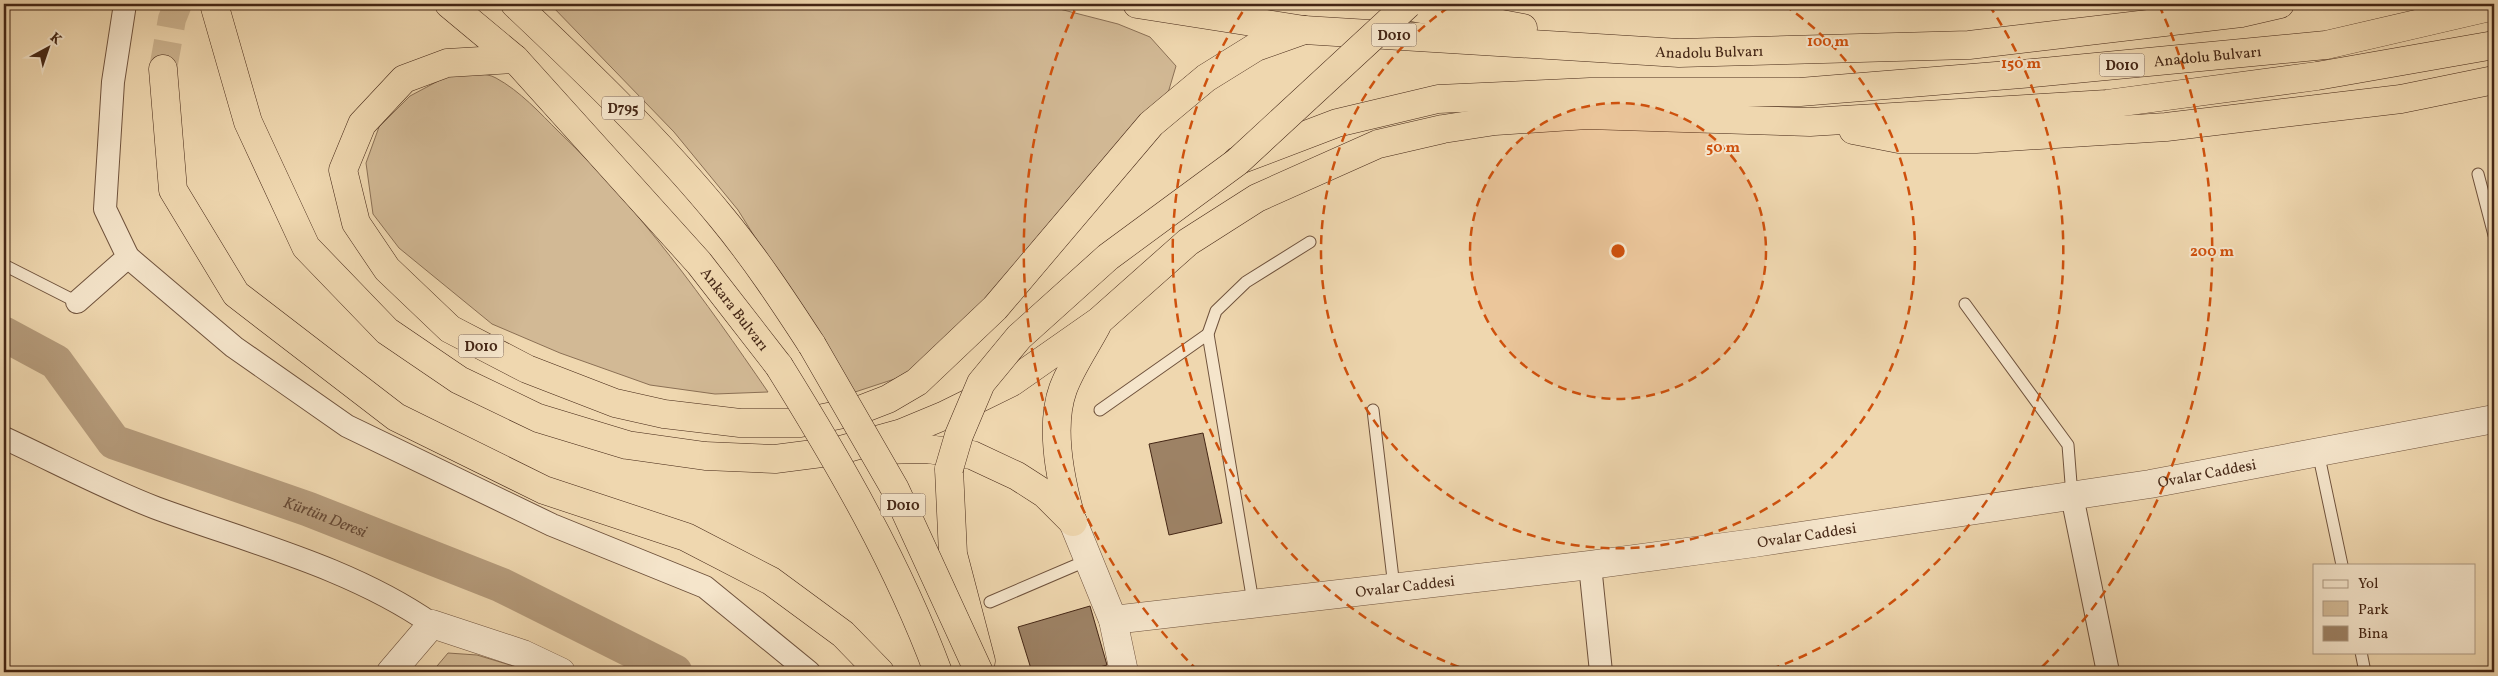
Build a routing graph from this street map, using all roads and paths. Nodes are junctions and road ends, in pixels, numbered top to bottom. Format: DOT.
graph roads {
  1 [pos="124,4"];
  2 [pos="214,4"];
  3 [pos="449,4"];
  4 [pos="515,4"];
  5 [pos="1137,4"];
  6 [pos="1395,4"];
  7 [pos="1408,4"];
  8 [pos="2280,4"];
  9 [pos="2494,6"];
  10 [pos="1304,30"];
  11 [pos="2494,45"];
  12 [pos="1652,52"];
  13 [pos="515,59"];
  14 [pos="163,69"];
  15 [pos="2494,80"];
  16 [pos="1810,122"];
  17 [pos="1237,162"];
  18 [pos="2478,174"];
  19 [pos="723,219"];
  20 [pos="2494,235"];
  21 [pos="1310,242"];
  22 [pos="128,257"];
  23 [pos="4,265"];
  24 [pos="77,302"];
  25 [pos="1965,304"];
  26 [pos="1099,322"];
  27 [pos="1208,334"];
  28 [pos="1100,410"];
  29 [pos="1373,410"];
  30 [pos="2494,419"];
  31 [pos="4,438"];
  32 [pos="837,450"];
  33 [pos="2318,452"];
  34 [pos="2072,496"];
  35 [pos="1073,522"];
  36 [pos="1088,560"];
  37 [pos="2342,564"];
  38 [pos="1590,565"];
  39 [pos="1394,587"];
  40 [pos="990,602"];
  41 [pos="1253,602"];
  42 [pos="1113,620"];
  43 [pos="432,624"];
  44 [pos="2361,654"];
  45 [pos="391,672"];
  46 [pos="561,672"];
  47 [pos="809,672"];
  48 [pos="880,672"];
  49 [pos="938,672"];
  50 [pos="979,672"];
  51 [pos="984,672"];
  52 [pos="1124,672"];
  53 [pos="1601,672"];
  54 [pos="2108,672"];
  55 [pos="2365,672"];
  1 -- 22 [label="street"];
  2 -- 32 [label="highway"];
  3 -- 13 [label="highway, Ankara Bulvarı"];
  4 -- 19 [label="highway, D795"];
  5 -- 10 [label="highway, Anadolu Bulvarı / D010"];
  6 -- 12 [label="highway"];
  7 -- 17 [label="highway, bridge"];
  8 -- 12 [label="highway, Anadolu Bulvarı / D010"];
  9 -- 17 [label="highway, Anadolu Bulvarı / D010"];
  10 -- 12 [label="highway, Anadolu Bulvarı / D010"];
  10 -- 13 [label="highway, D010"];
  11 -- 16 [label="highway"];
  13 -- 49 [label="highway, Ankara Bulvarı / D010, bridge"];
  14 -- 48 [label="highway"];
  15 -- 16 [label="highway"];
  16 -- 26 [label="highway"];
  17 -- 51 [label="highway, bridge"];
  18 -- 20 [label="lane"];
  19 -- 50 [label="highway, D010, bridge"];
  21 -- 27 [label="lane"];
  22 -- 24 [label="street"];
  22 -- 47 [label="street"];
  23 -- 24 [label="lane"];
  25 -- 34 [label="lane"];
  26 -- 32 [label="highway"];
  26 -- 35 [label="highway"];
  27 -- 28 [label="lane"];
  27 -- 41 [label="lane"];
  29 -- 39 [label="lane"];
  30 -- 33 [label="street, Ovalar Caddesi"];
  31 -- 43 [label="street"];
  32 -- 35 [label="highway"];
  33 -- 34 [label="street, Ovalar Caddesi"];
  33 -- 37 [label="lane"];
  34 -- 38 [label="street, Ovalar Caddesi"];
  34 -- 54 [label="street"];
  35 -- 36 [label="street"];
  36 -- 40 [label="lane"];
  36 -- 42 [label="street"];
  38 -- 39 [label="street, Ovalar Caddesi"];
  38 -- 53 [label="street"];
  39 -- 41 [label="street, Ovalar Caddesi"];
  41 -- 42 [label="street, Ovalar Caddesi"];
  42 -- 52 [label="street"];
  43 -- 45 [label="street"];
  43 -- 46 [label="street"];
  44 -- 55 [label="lane"];
}
